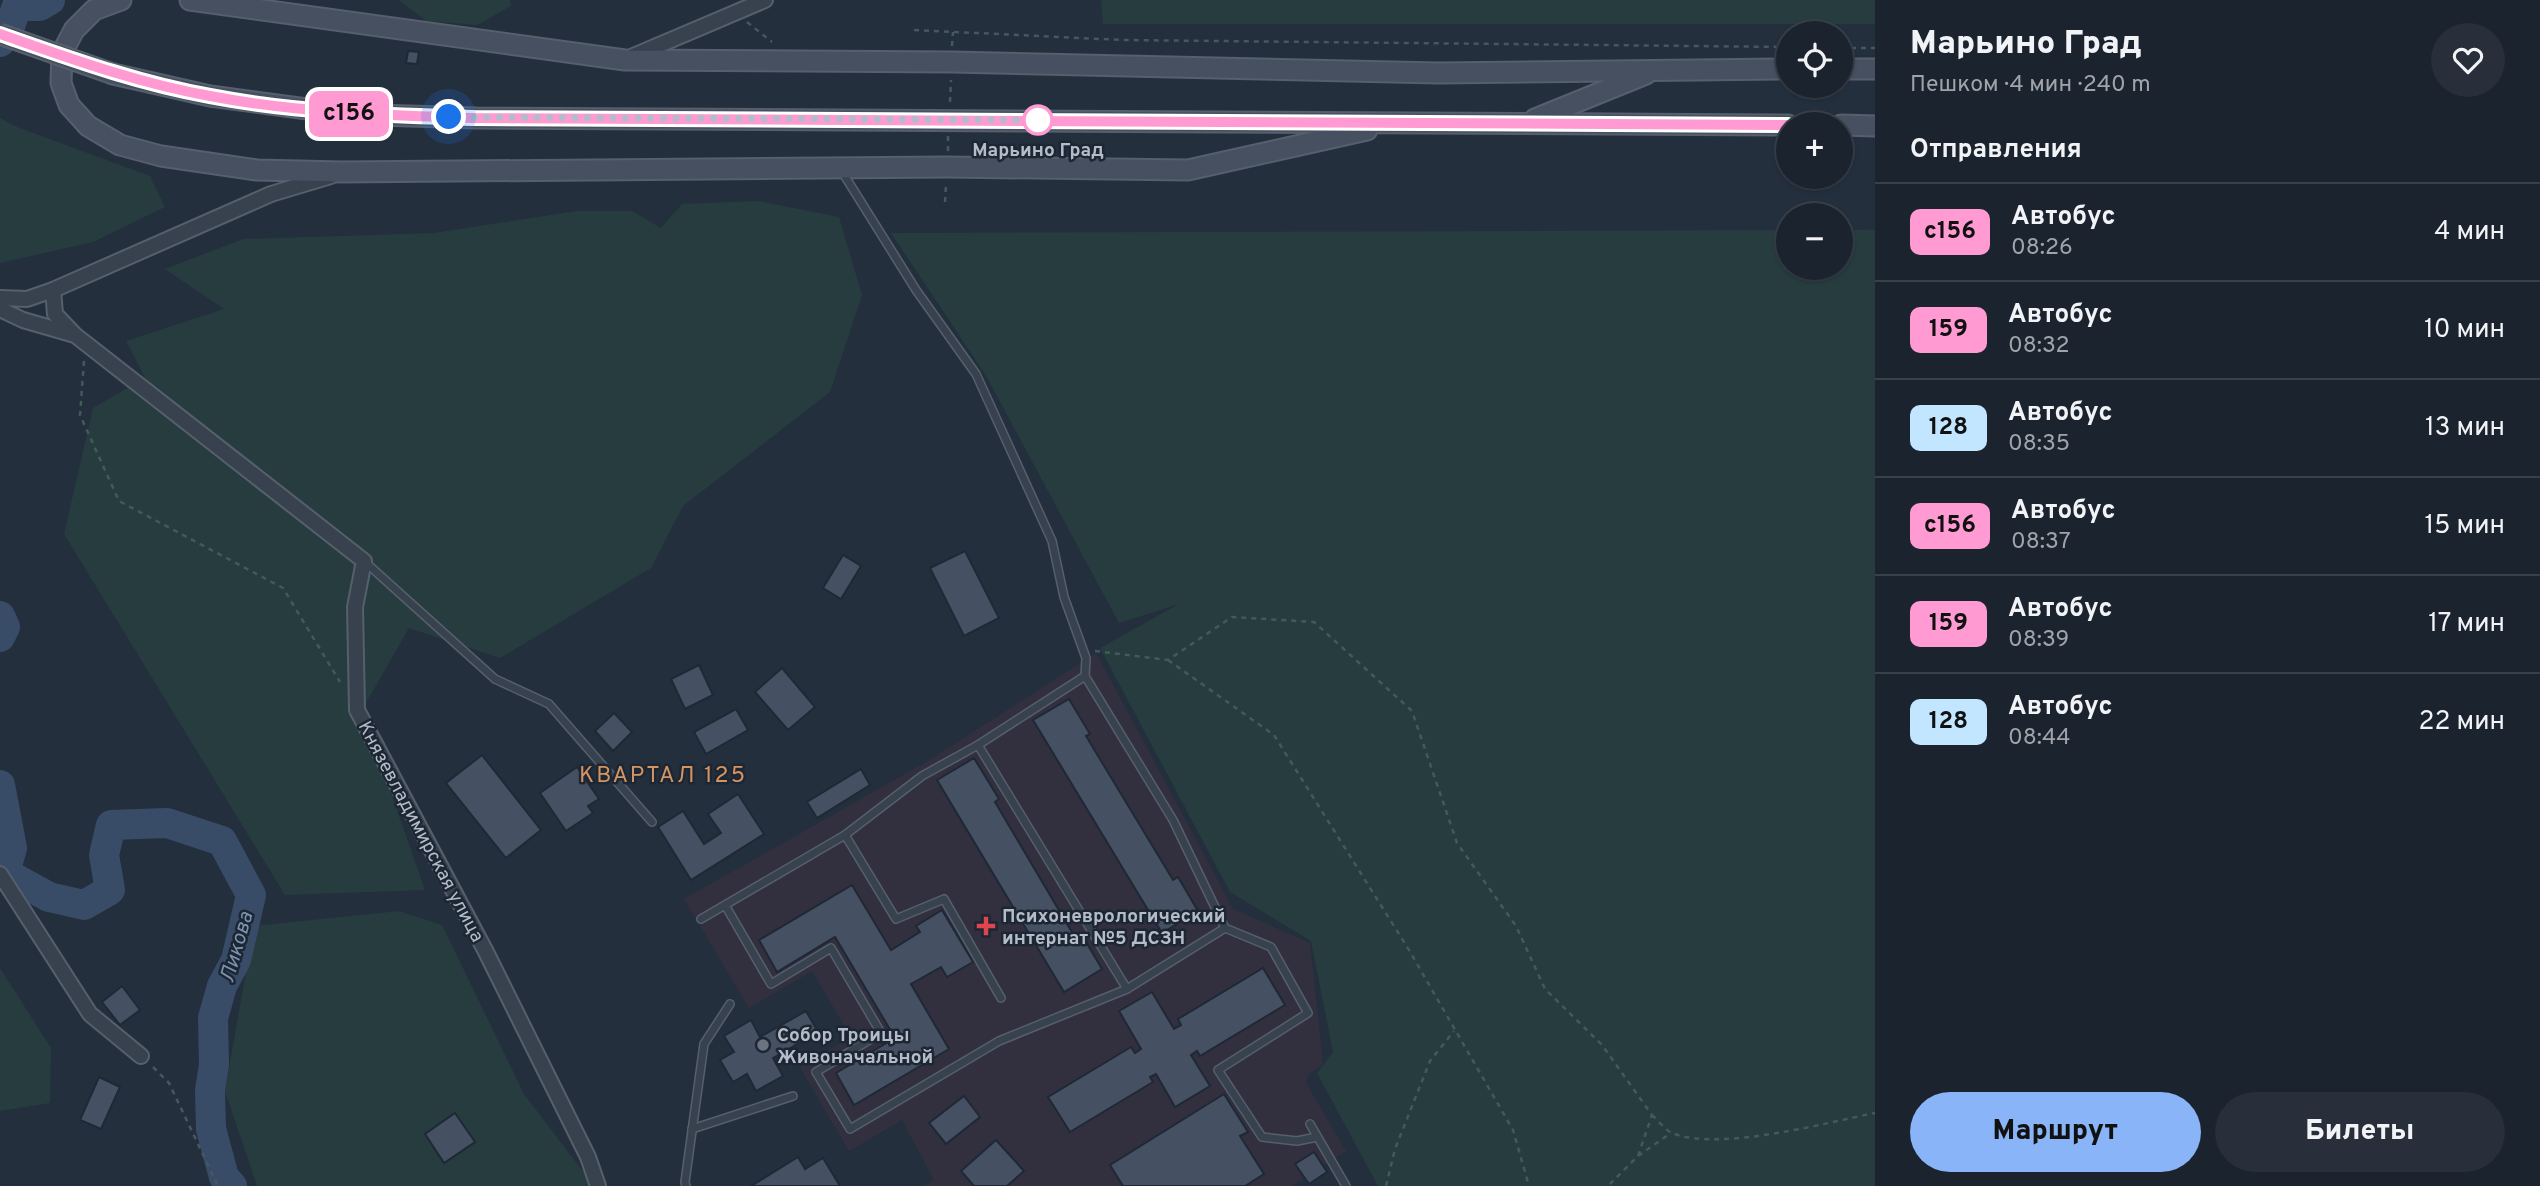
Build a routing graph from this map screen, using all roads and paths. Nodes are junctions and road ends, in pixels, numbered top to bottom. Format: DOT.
graph roads {
  1 [pos="121,0"];
  2 [pos="190,0"];
  3 [pos="765,0"];
  4 [pos="914,30"];
  5 [pos="0,34"];
  6 [pos="1776,47"];
  7 [pos="1853,48"];
  8 [pos="1875,48"];
  9 [pos="625,60"];
  10 [pos="1776,69"];
  11 [pos="1853,69"];
  12 [pos="1875,69"];
  13 [pos="1657,70"];
  14 [pos="1399,122"];
  15 [pos="1525,123"];
  16 [pos="1776,125"];
  17 [pos="1853,125"];
  18 [pos="1875,126"];
  19 [pos="839,168"];
  20 [pos="342,172"];
  21 [pos="53,290"];
  22 [pos="0,298"];
  23 [pos="0,309"];
  24 [pos="80,339"];
  25 [pos="364,561"];
  26 [pos="1082,648"];
  27 [pos="1167,660"];
  28 [pos="1085,676"];
  29 [pos="357,710"];
  30 [pos="978,745"];
  31 [pos="652,822"];
  32 [pos="845,835"];
  33 [pos="0,874"];
  34 [pos="725,905"];
  35 [pos="702,919"];
  36 [pos="1225,928"];
  37 [pos="1127,989"];
  38 [pos="1001,998"];
  39 [pos="730,1004"];
  40 [pos="1455,1030"];
  41 [pos="141,1056"];
  42 [pos="793,1096"];
  43 [pos="1875,1113"];
  44 [pos="1652,1115"];
  45 [pos="1310,1124"];
  46 [pos="692,1129"];
  47 [pos="1671,1133"];
  48 [pos="1317,1137"];
  49 [pos="1638,1156"];
  50 [pos="218,1186"];
  51 [pos="597,1186"];
  52 [pos="686,1186"];
  53 [pos="1346,1186"];
  54 [pos="1386,1186"];
  55 [pos="1529,1186"];
  56 [pos="1608,1186"];
  1 -- 20 [label="street"];
  2 -- 9 [label="street"];
  3 -- 9 [label="street"];
  4 -- 6 [label="path"];
  5 -- 14 [label="street, bridge"];
  7 -- 8 [label="path"];
  9 -- 13 [label="street"];
  10 -- 13 [label="street"];
  11 -- 12 [label="street"];
  13 -- 15 [label="street"];
  14 -- 15 [label="street"];
  14 -- 19 [label="street"];
  15 -- 16 [label="street"];
  17 -- 18 [label="street"];
  19 -- 20 [label="street"];
  19 -- 26 [label="lane"];
  20 -- 21 [label="street"];
  21 -- 22 [label="street"];
  21 -- 24 [label="street"];
  23 -- 24 [label="street"];
  24 -- 25 [label="street"];
  24 -- 29 [label="path"];
  25 -- 29 [label="street, Князевладимирская улица"];
  25 -- 31 [label="lane"];
  26 -- 27 [label="path"];
  26 -- 28 [label="lane"];
  27 -- 40 [label="path"];
  27 -- 44 [label="path"];
  28 -- 30 [label="lane"];
  28 -- 36 [label="lane"];
  29 -- 51 [label="street, Князевладимирская улица"];
  30 -- 32 [label="lane"];
  30 -- 37 [label="lane"];
  32 -- 34 [label="lane"];
  32 -- 38 [label="lane"];
  33 -- 41 [label="street"];
  34 -- 35 [label="lane"];
  34 -- 37 [label="lane"];
  36 -- 37 [label="lane"];
  36 -- 48 [label="lane"];
  39 -- 46 [label="lane"];
  40 -- 54 [label="path"];
  40 -- 55 [label="path"];
  41 -- 50 [label="path"];
  42 -- 46 [label="lane"];
  43 -- 47 [label="path"];
  44 -- 47 [label="path"];
  44 -- 49 [label="path"];
  45 -- 48 [label="lane"];
  46 -- 52 [label="lane"];
  47 -- 49 [label="path"];
  48 -- 53 [label="lane"];
  49 -- 56 [label="path"];
}
